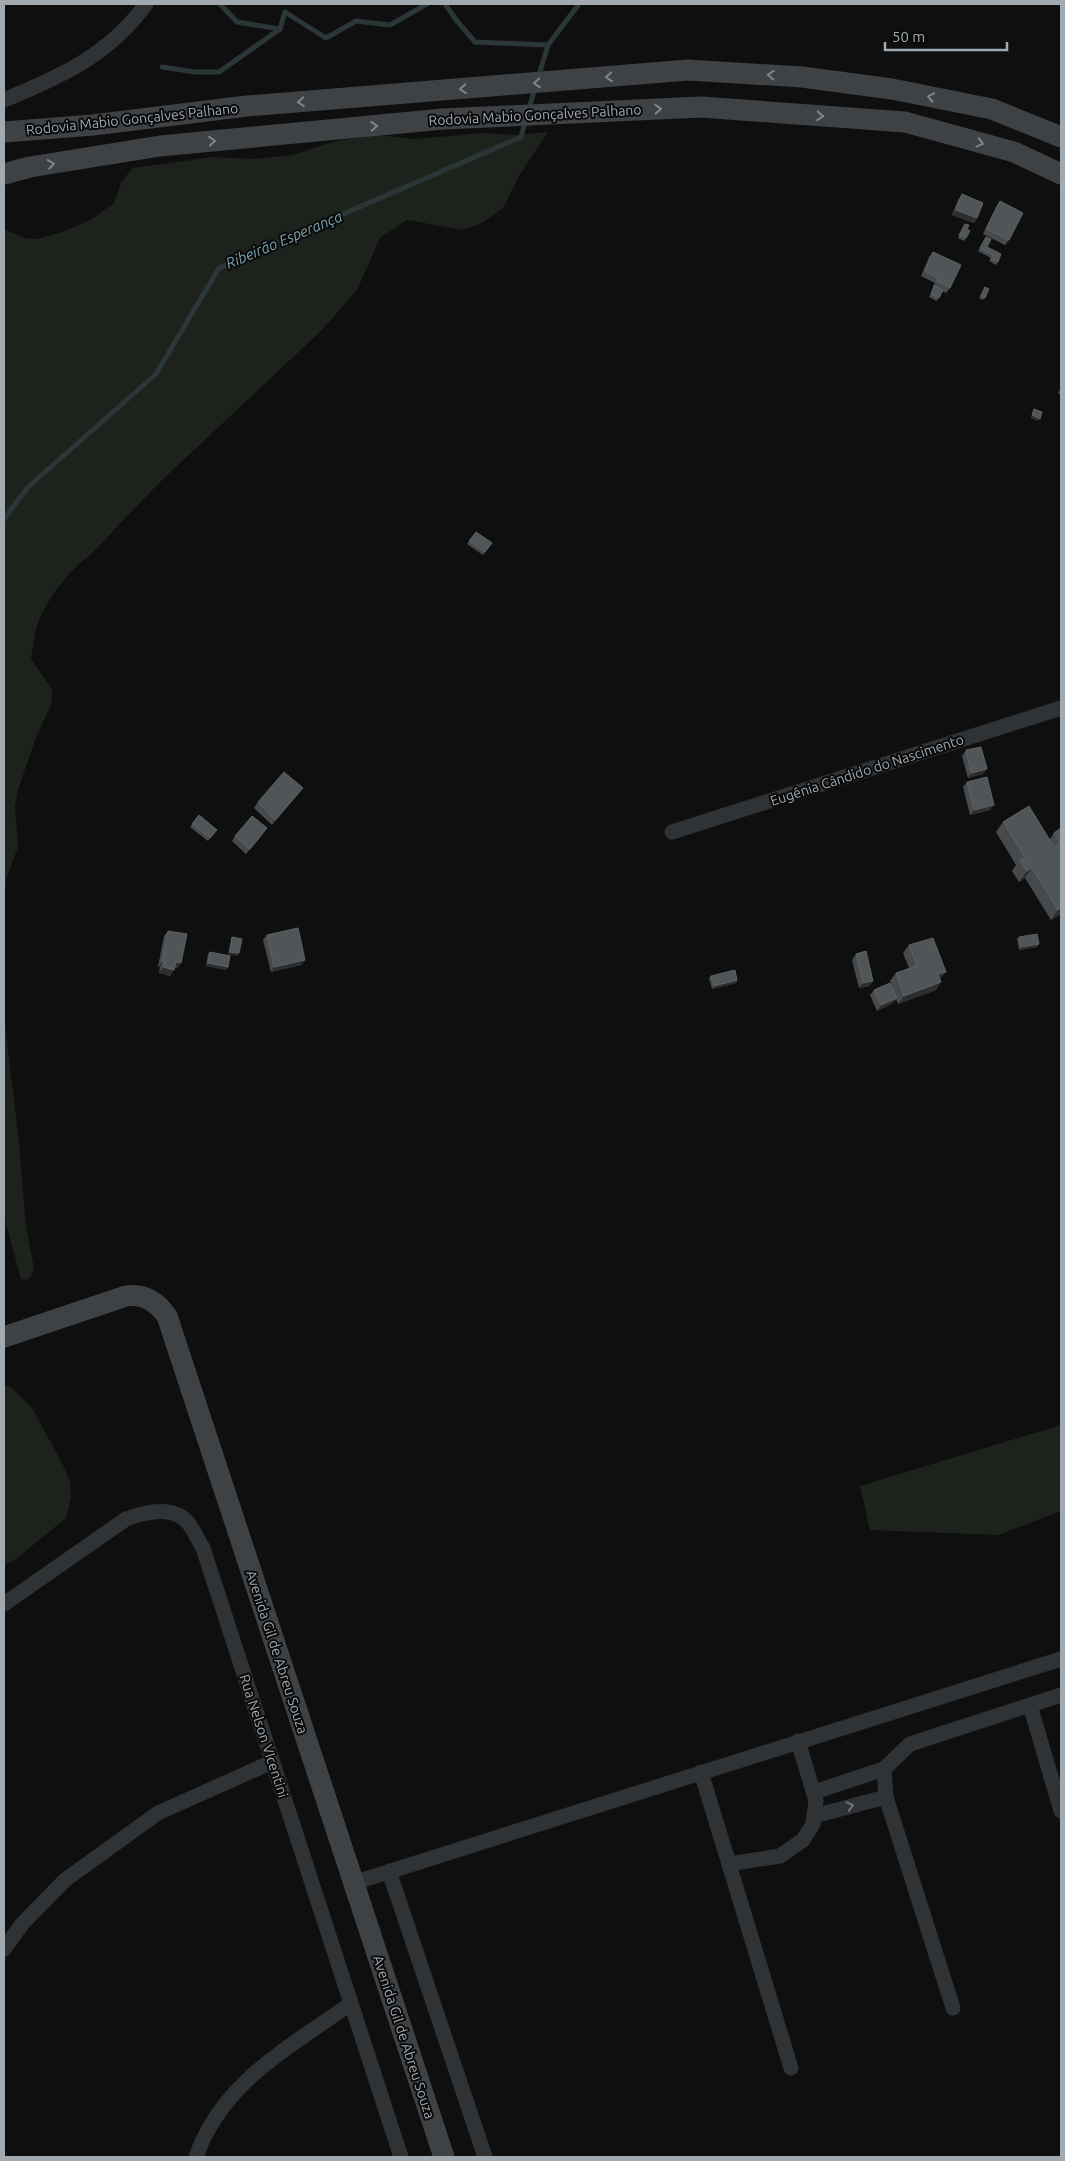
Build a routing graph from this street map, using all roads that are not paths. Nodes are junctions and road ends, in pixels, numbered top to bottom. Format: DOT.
graph roads {
  1 [pos="146,4"];
  2 [pos="4,100"];
  3 [pos="4,132"];
  4 [pos="1061,136"];
  5 [pos="4,174"];
  6 [pos="1061,174"];
  7 [pos="1061,708"];
  8 [pos="672,832"];
  9 [pos="4,1337"];
  10 [pos="4,1604"];
  11 [pos="1061,1659"];
  12 [pos="1061,1695"];
  13 [pos="1030,1705"];
  14 [pos="798,1741"];
  15 [pos="272,1762"];
  16 [pos="884,1769"];
  17 [pos="701,1772"];
  18 [pos="814,1792"];
  19 [pos="886,1796"];
  20 [pos="1061,1811"];
  21 [pos="814,1816"];
  22 [pos="729,1864"];
  23 [pos="389,1871"];
  24 [pos="353,1883"];
  25 [pos="4,1949"];
  26 [pos="350,2004"];
  27 [pos="952,2008"];
  28 [pos="791,2068"];
  29 [pos="196,2157"];
  30 [pos="401,2157"];
  31 [pos="444,2157"];
  32 [pos="485,2157"];
  1 -- 2 [label="street"];
  4 -- 3 [label="main road, Rodovia Mabio Gonçalves Palhano, one-way"];
  5 -- 6 [label="main road, Rodovia Mabio Gonçalves Palhano, one-way"];
  7 -- 8 [label="street, Eugênia Cândido do Nascimento"];
  9 -- 24 [label="main road, Avenida Gil de Abreu Souza"];
  10 -- 15 [label="street, Rua Nelson VIcentini"];
  11 -- 14 [label="street"];
  12 -- 13 [label="street"];
  13 -- 16 [label="street"];
  13 -- 20 [label="street"];
  14 -- 17 [label="street"];
  14 -- 18 [label="street"];
  15 -- 25 [label="street"];
  15 -- 26 [label="street, Rua Nelson VIcentini"];
  16 -- 18 [label="street"];
  16 -- 19 [label="street"];
  17 -- 22 [label="street"];
  17 -- 23 [label="street"];
  18 -- 21 [label="street"];
  21 -- 19 [label="street, one-way"];
  19 -- 27 [label="street"];
  21 -- 22 [label="street"];
  22 -- 28 [label="street"];
  23 -- 24 [label="street"];
  23 -- 32 [label="street"];
  24 -- 31 [label="main road, Avenida Gil de Abreu Souza"];
  26 -- 29 [label="street"];
  26 -- 30 [label="street, Rua Nelson VIcentini"];
}
